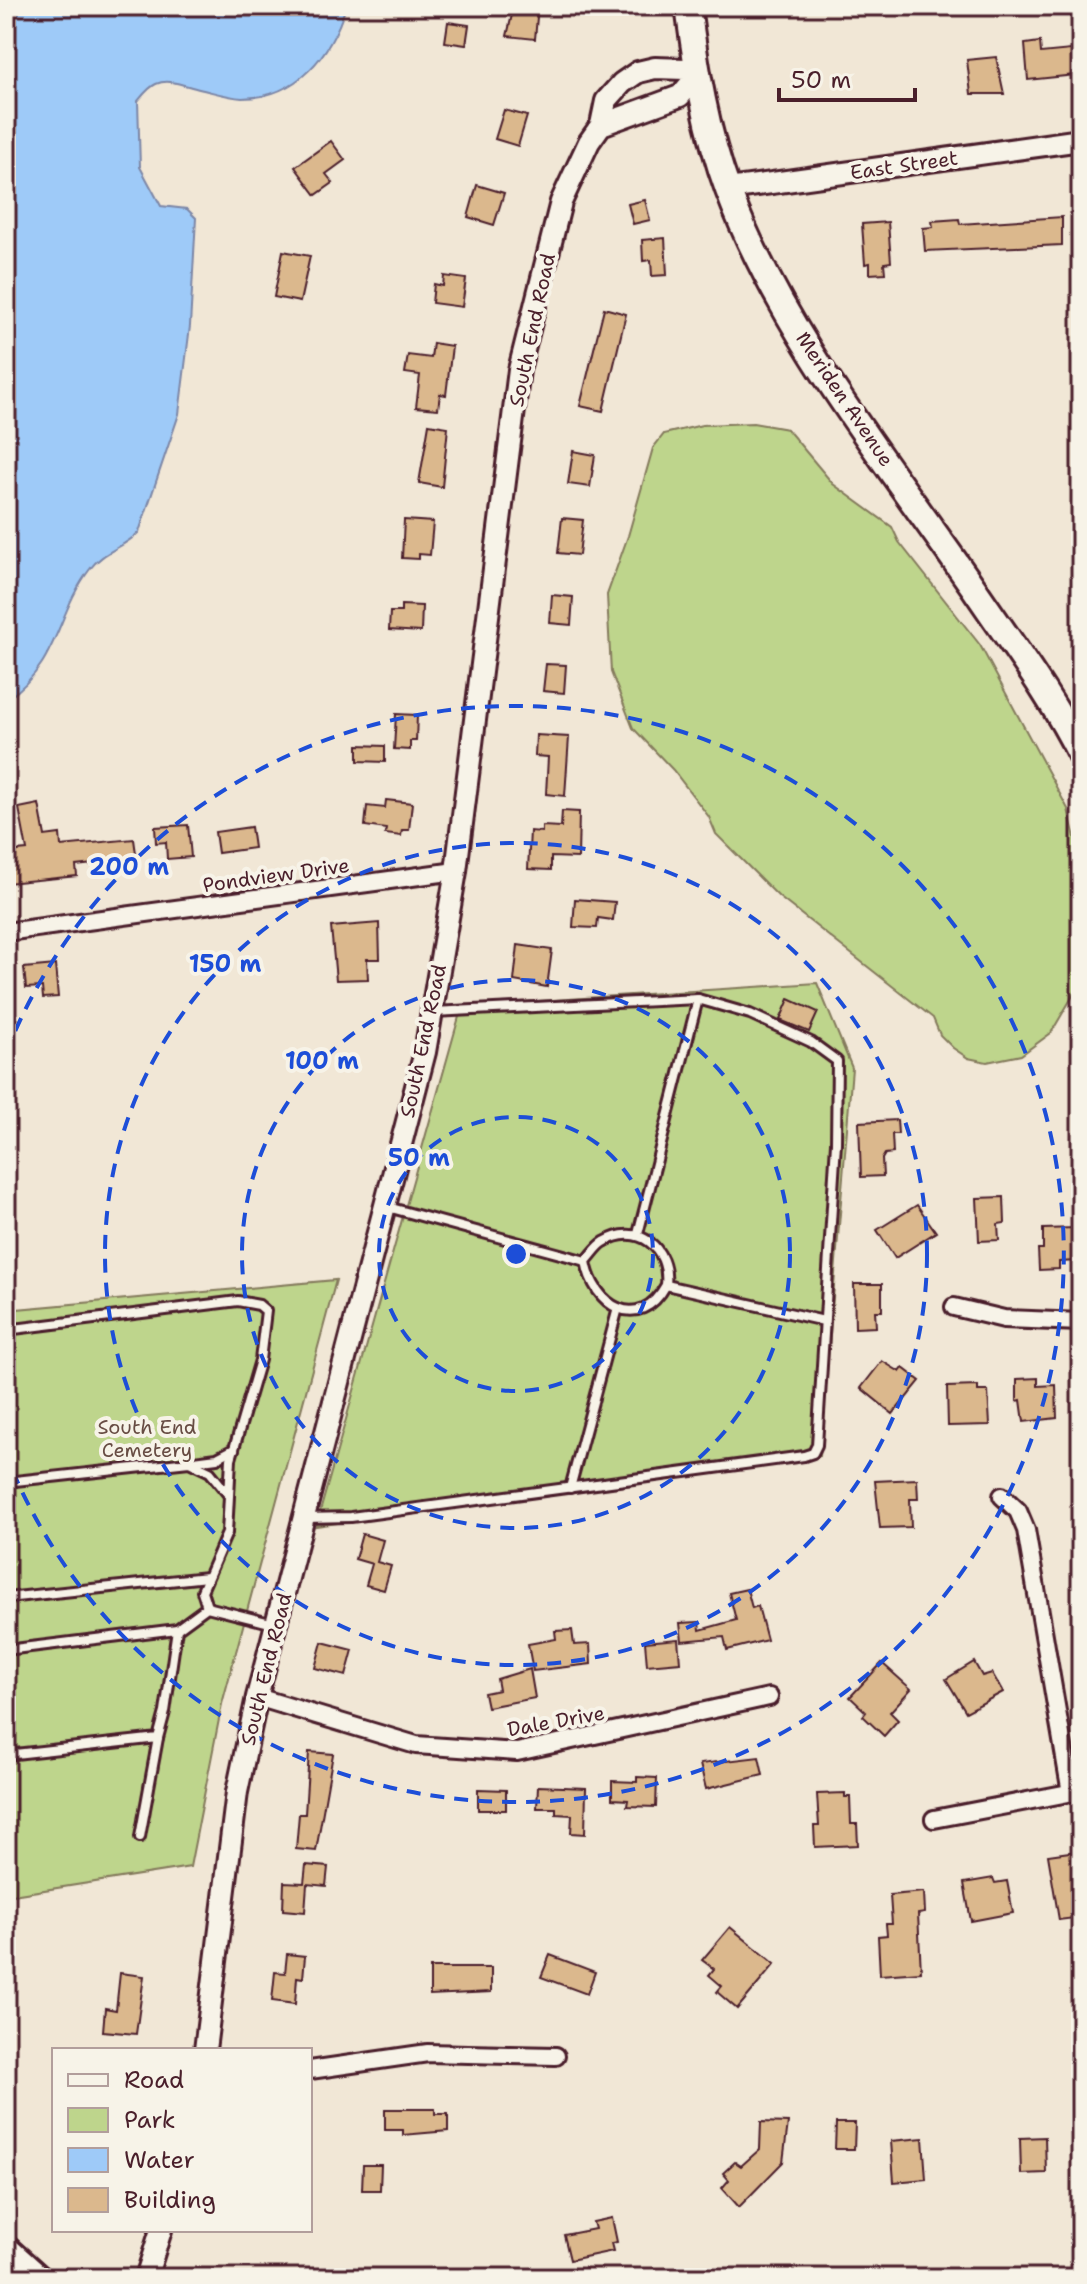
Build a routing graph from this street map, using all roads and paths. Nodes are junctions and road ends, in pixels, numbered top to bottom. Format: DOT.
graph roads {
  1 [pos="688,6"];
  2 [pos="697,76"];
  3 [pos="601,125"];
  4 [pos="1081,140"];
  5 [pos="728,189"];
  6 [pos="1081,756"];
  7 [pos="456,871"];
  8 [pos="6,932"];
  9 [pos="698,999"];
  10 [pos="432,1012"];
  11 [pos="383,1206"];
  12 [pos="638,1234"];
  13 [pos="586,1261"];
  14 [pos="666,1285"];
  15 [pos="954,1307"];
  16 [pos="618,1308"];
  17 [pos="824,1321"];
  18 [pos="1081,1322"];
  19 [pos="6,1330"];
  20 [pos="234,1449"];
  21 [pos="189,1462"];
  22 [pos="6,1482"];
  23 [pos="570,1488"];
  24 [pos="228,1493"];
  25 [pos="1002,1496"];
  26 [pos="305,1518"];
  27 [pos="207,1577"];
  28 [pos="175,1580"];
  29 [pos="202,1591"];
  30 [pos="6,1598"];
  31 [pos="207,1607"];
  32 [pos="275,1624"];
  33 [pos="177,1629"];
  34 [pos="6,1650"];
  35 [pos="257,1697"];
  36 [pos="769,1697"];
  37 [pos="158,1738"];
  38 [pos="6,1755"];
  39 [pos="1076,1792"];
  40 [pos="934,1819"];
  41 [pos="140,1837"];
  42 [pos="205,2048"];
  43 [pos="556,2056"];
  44 [pos="312,2070"];
  45 [pos="160,2232"];
  46 [pos="6,2243"];
  47 [pos="45,2278"];
  48 [pos="146,2278"];
  1 -- 2 [label="main road, Meriden Avenue"];
  2 -- 3 [label="street"];
  2 -- 3 [label="street, South End Road"];
  2 -- 5 [label="main road, Meriden Avenue"];
  3 -- 7 [label="street, South End Road"];
  4 -- 5 [label="street, East Street"];
  5 -- 6 [label="main road, Meriden Avenue"];
  7 -- 8 [label="street, Pondview Drive"];
  7 -- 10 [label="street, South End Road"];
  9 -- 10 [label="lane"];
  9 -- 12 [label="lane"];
  9 -- 17 [label="lane"];
  10 -- 11 [label="street, South End Road"];
  11 -- 13 [label="lane"];
  11 -- 26 [label="street, South End Road"];
  12 -- 13 [label="lane"];
  12 -- 14 [label="lane"];
  13 -- 16 [label="lane"];
  14 -- 16 [label="lane"];
  14 -- 17 [label="lane"];
  15 -- 18 [label="street"];
  16 -- 23 [label="lane"];
  17 -- 23 [label="lane"];
  19 -- 20 [label="lane"];
  20 -- 21 [label="lane"];
  20 -- 24 [label="lane"];
  21 -- 22 [label="lane"];
  21 -- 24 [label="lane"];
  23 -- 26 [label="lane"];
  24 -- 27 [label="lane"];
  25 -- 39 [label="street"];
  26 -- 32 [label="street, South End Road"];
  27 -- 28 [label="lane"];
  27 -- 29 [label="lane"];
  28 -- 29 [label="lane"];
  28 -- 30 [label="lane"];
  29 -- 31 [label="lane"];
  31 -- 32 [label="lane"];
  31 -- 33 [label="lane"];
  32 -- 35 [label="street, South End Road"];
  33 -- 34 [label="lane"];
  33 -- 37 [label="lane"];
  35 -- 36 [label="street, Dale Drive"];
  35 -- 42 [label="street, South End Road"];
  37 -- 38 [label="lane"];
  37 -- 41 [label="lane"];
  39 -- 40 [label="street"];
  43 -- 44 [label="street"];
  45 -- 48 [label="street"];
  46 -- 47 [label="street"];
}
